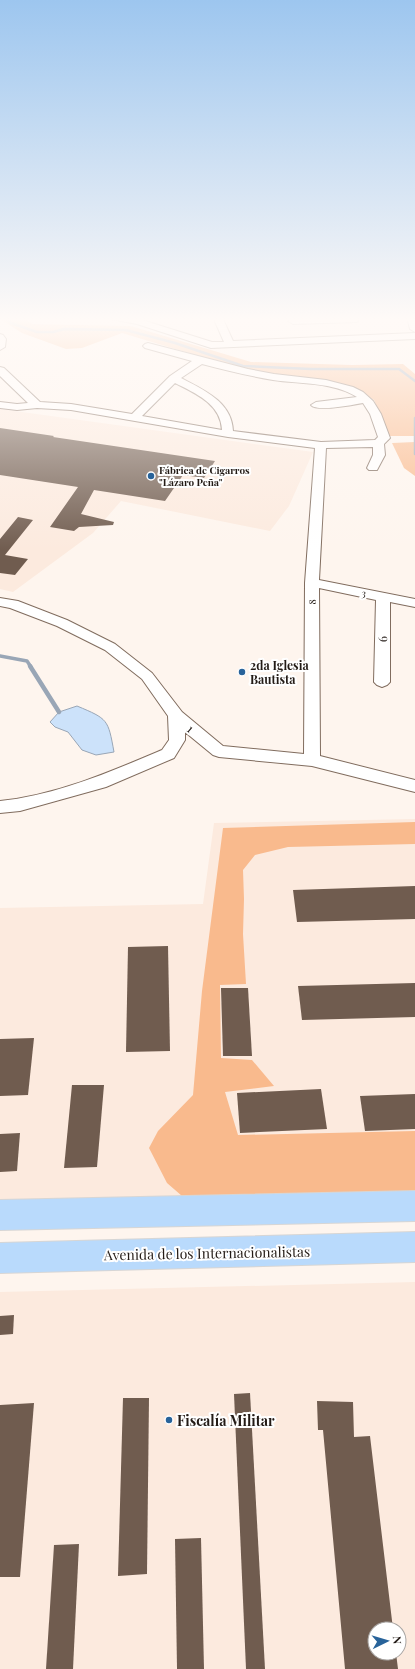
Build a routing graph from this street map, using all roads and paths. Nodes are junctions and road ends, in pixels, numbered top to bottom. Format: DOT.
graph roads {
  1 [pos="26,395"];
  2 [pos="157,395"];
  3 [pos="204,395"];
  4 [pos="358,395"];
  5 [pos="365,399"];
  6 [pos="0,405"];
  7 [pos="37,405"];
  8 [pos="316,405"];
  9 [pos="134,418"];
  10 [pos="228,434"];
  11 [pos="378,443"];
  12 [pos="321,445"];
  13 [pos="373,468"];
  14 [pos="312,583"];
  15 [pos="382,596"];
  16 [pos="0,602"];
  17 [pos="415,603"];
  18 [pos="382,682"];
  19 [pos="176,716"];
  20 [pos="312,760"];
  21 [pos="415,786"];
  22 [pos="0,807"];
  23 [pos="415,1206"];
  24 [pos="0,1215"];
  25 [pos="415,1247"];
  26 [pos="0,1258"];
  1 -- 7 [label="street"];
  2 -- 9 [label="street"];
  3 -- 10 [label="street"];
  4 -- 5 [label="street"];
  5 -- 8 [label="street"];
  5 -- 11 [label="street"];
  6 -- 7 [label="street"];
  7 -- 9 [label="street"];
  9 -- 10 [label="street"];
  10 -- 12 [label="street"];
  11 -- 12 [label="street"];
  11 -- 13 [label="street"];
  12 -- 14 [label="street, 8"];
  14 -- 15 [label="street, 3"];
  14 -- 20 [label="street, 8"];
  15 -- 17 [label="street, 3"];
  15 -- 18 [label="street, 6"];
  16 -- 19 [label="street, 1"];
  19 -- 20 [label="street, 1"];
  19 -- 22 [label="street"];
  20 -- 21 [label="street, 1"];
  23 -- 24 [label="highway"];
  25 -- 26 [label="highway, Avenida de los Internacionalistas"];
}
